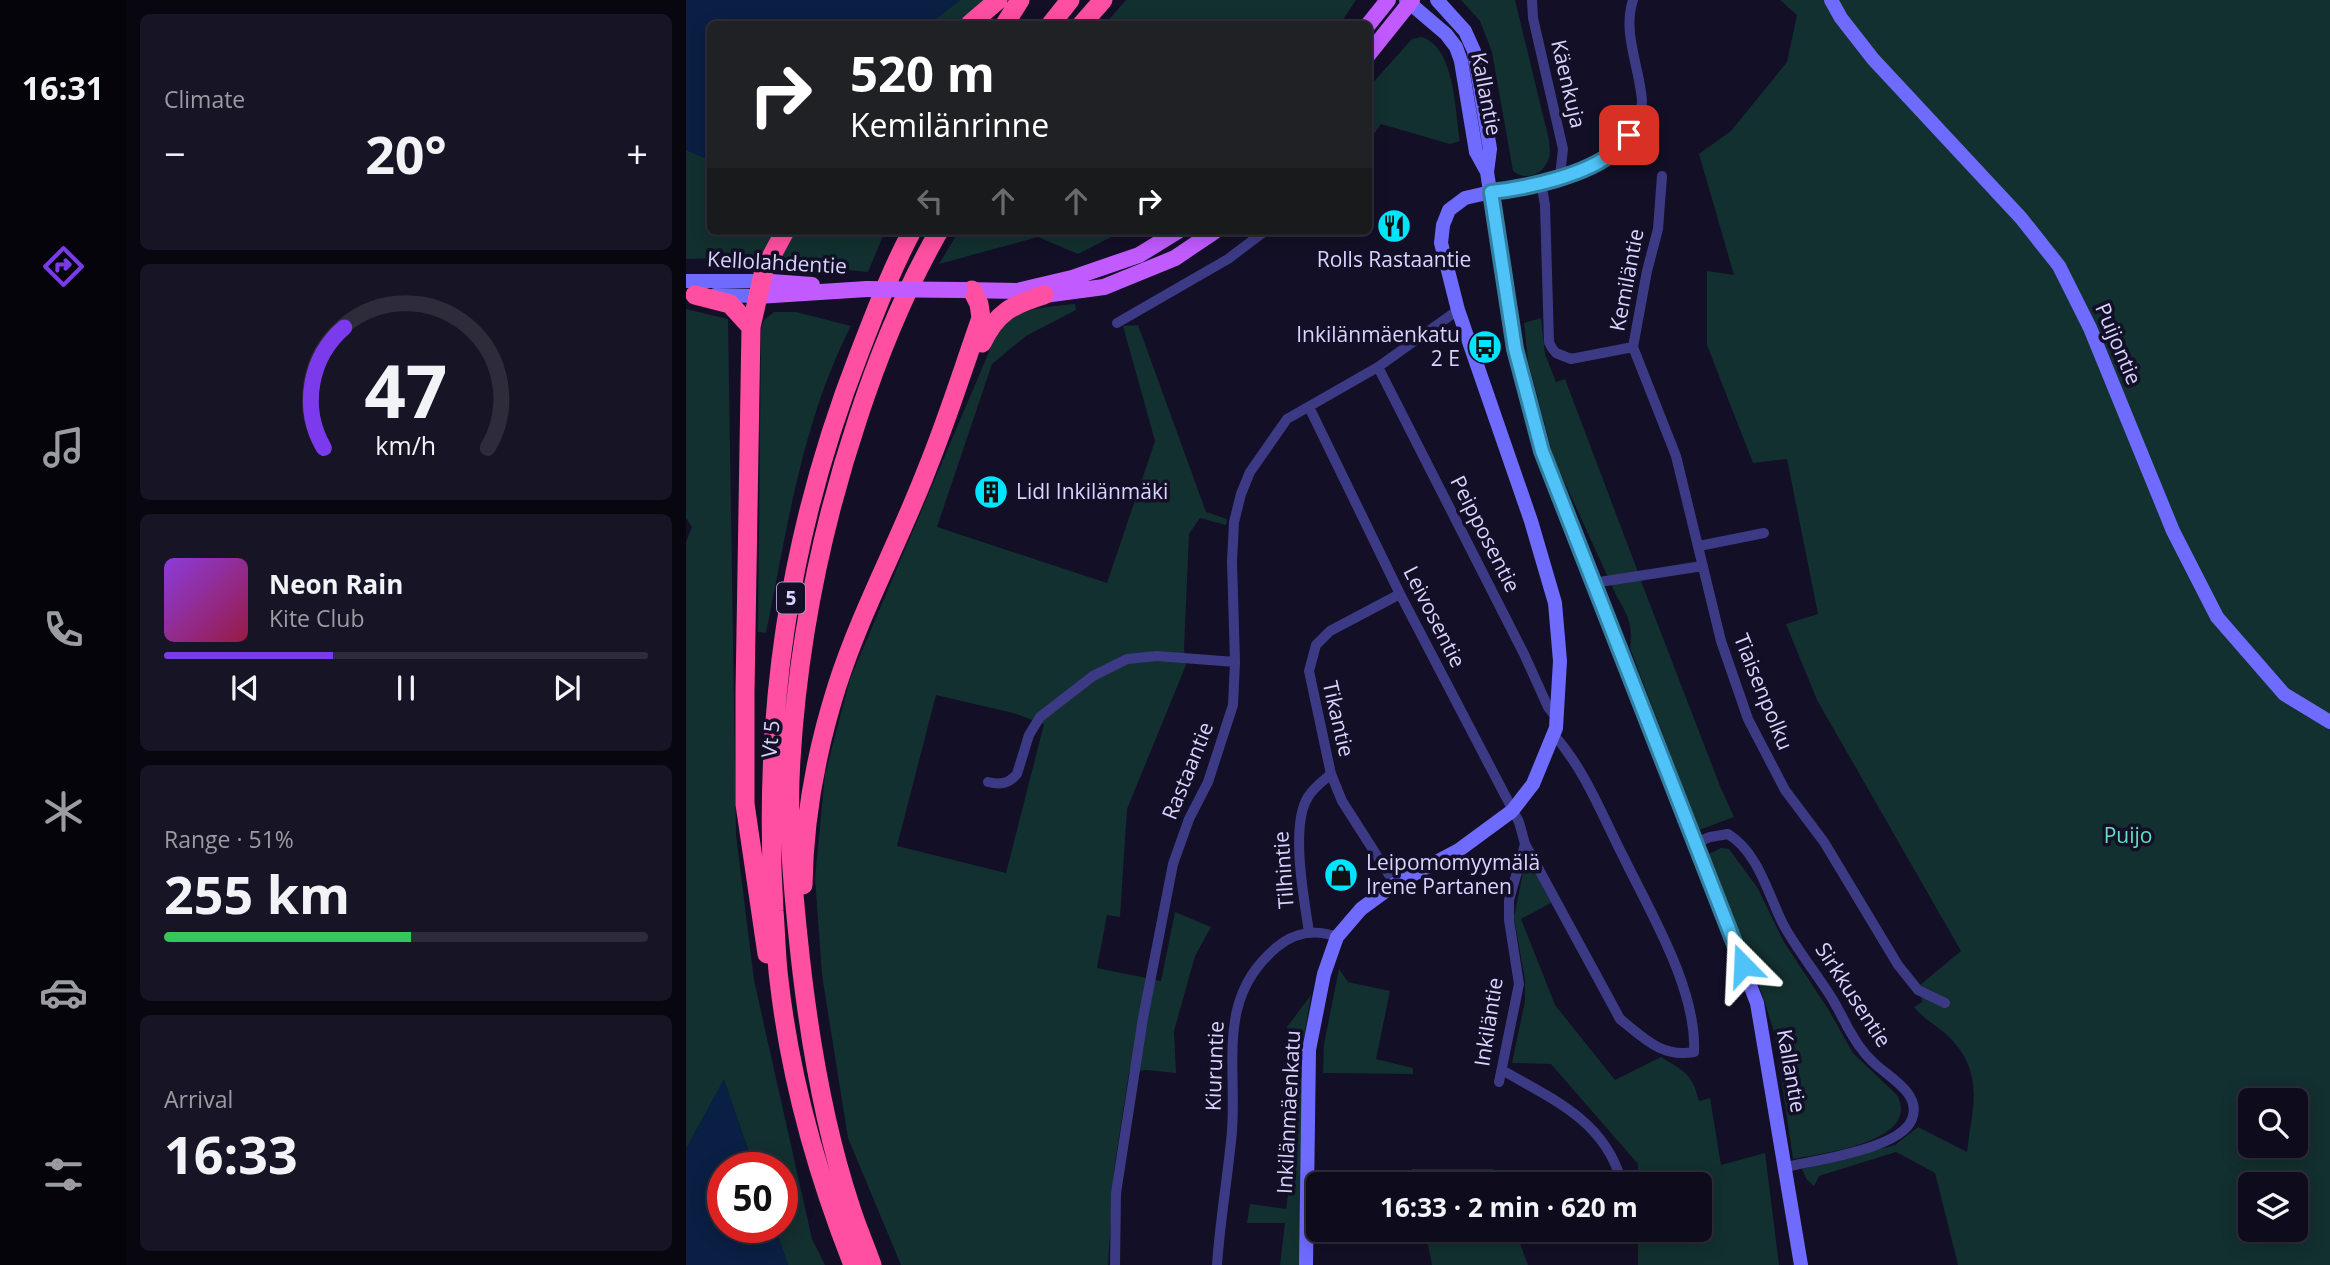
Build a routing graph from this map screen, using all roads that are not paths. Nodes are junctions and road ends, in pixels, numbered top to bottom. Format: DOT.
graph roads {
  1 [pos="998,0"];
  2 [pos="1020,0"];
  3 [pos="1070,0"];
  4 [pos="1102,0"];
  5 [pos="1388,0"];
  6 [pos="1437,0"];
  7 [pos="1532,0"];
  8 [pos="1633,0"];
  9 [pos="1831,0"];
  10 [pos="1409,1"];
  11 [pos="974,21"];
  12 [pos="1007,21"];
  13 [pos="1053,21"];
  14 [pos="1084,21"];
  15 [pos="1370,21"];
  16 [pos="1372,50"];
  17 [pos="1488,172"];
  18 [pos="1560,176"];
  19 [pos="1662,176"];
  20 [pos="1541,181"];
  21 [pos="1491,192"];
  22 [pos="783,235"];
  23 [pos="911,235"];
  24 [pos="937,235"];
  25 [pos="1172,235"];
  26 [pos="1209,235"];
  27 [pos="1260,235"];
  28 [pos="759,288"];
  29 [pos="689,290"];
  30 [pos="966,290"];
  31 [pos="1018,291"];
  32 [pos="1044,295"];
  33 [pos="1458,310"];
  34 [pos="1117,323"];
  35 [pos="751,327"];
  36 [pos="1633,347"];
  37 [pos="1378,367"];
  38 [pos="1309,407"];
  39 [pos="927,469"];
  40 [pos="1764,533"];
  41 [pos="1699,546"];
  42 [pos="1703,566"];
  43 [pos="1593,583"];
  44 [pos="1400,594"];
  45 [pos="1235,662"];
  46 [pos="1558,718"];
  47 [pos="2330,722"];
  48 [pos="1554,735"];
  49 [pos="1331,774"];
  50 [pos="988,782"];
  51 [pos="1512,811"];
  52 [pos="1695,843"];
  53 [pos="1525,844"];
  54 [pos="1395,884"];
  55 [pos="1309,932"];
  56 [pos="1337,937"];
  57 [pos="802,974"];
  58 [pos="779,981"];
  59 [pos="1945,1003"];
  60 [pos="1502,1070"];
  61 [pos="1499,1082"];
  62 [pos="1786,1167"];
  63 [pos="1618,1172"];
  64 [pos="853,1265"];
  65 [pos="873,1265"];
  66 [pos="1115,1265"];
  67 [pos="1217,1265"];
  68 [pos="1306,1265"];
  69 [pos="1801,1265"];
  1 -- 11 [label="highway"];
  2 -- 12 [label="highway"];
  3 -- 13 [label="highway"];
  4 -- 14 [label="highway"];
  5 -- 15 [label="main road"];
  6 -- 17 [label="street, Kallantie"];
  7 -- 18 [label="street, Käenkuja"];
  8 -- 18 [label="street"];
  9 -- 47 [label="street, Puijontie"];
  10 -- 16 [label="main road"];
  10 -- 17 [label="street, Kallantie"];
  17 -- 21 [label="street, Kallantie"];
  18 -- 20 [label="street"];
  19 -- 36 [label="street, Kemiläntie"];
  20 -- 21 [label="street"];
  20 -- 36 [label="street, Kemiläntie"];
  21 -- 33 [label="street, Inkilänmäenkatu"];
  21 -- 43 [label="street, Kallantie"];
  22 -- 28 [label="highway"];
  23 -- 58 [label="highway, Vt 5 / 5"];
  24 -- 57 [label="highway, Vt 5 / 5"];
  25 -- 31 [label="main road, Kellolahdentie"];
  26 -- 32 [label="main road, Kellolahdentie"];
  27 -- 34 [label="street"];
  28 -- 29 [label="street, Kellolahdentie"];
  28 -- 30 [label="main road, Kellolahdentie, bridge"];
  28 -- 35 [label="highway"];
  29 -- 35 [label="highway"];
  30 -- 31 [label="main road, Kellolahdentie"];
  30 -- 39 [label="highway"];
  31 -- 32 [label="main road, Kellolahdentie"];
  32 -- 39 [label="highway"];
  33 -- 37 [label="street, Rastaantie"];
  33 -- 46 [label="street, Inkilänmäenkatu"];
  35 -- 58 [label="highway"];
  36 -- 41 [label="street, Tiaisenpolku"];
  37 -- 38 [label="street, Rastaantie"];
  37 -- 46 [label="street, Peipposentie"];
  38 -- 44 [label="street, Leivosentie"];
  38 -- 45 [label="street, Rastaantie"];
  39 -- 57 [label="highway"];
  40 -- 41 [label="street"];
  41 -- 42 [label="street, Tiaisenpolku"];
  42 -- 43 [label="street"];
  42 -- 59 [label="street, Tiaisenpolku"];
  43 -- 52 [label="street, Kallantie"];
  44 -- 49 [label="street, Tikantie"];
  44 -- 51 [label="street, Leivosentie"];
  45 -- 50 [label="street"];
  45 -- 66 [label="street, Rastaantie"];
  46 -- 48 [label="street, Inkilänmäenkatu"];
  48 -- 51 [label="street, Inkilänmäenkatu"];
  48 -- 53 [label="street, Leivosentie"];
  49 -- 54 [label="street, Tikantie"];
  49 -- 55 [label="street, Tilhintie"];
  51 -- 53 [label="street, Leivosentie"];
  51 -- 54 [label="street, Inkilänmäenkatu"];
  52 -- 62 [label="street, Kallantie"];
  52 -- 62 [label="street, Sirkkusentie"];
  53 -- 60 [label="street, Inkiläntie"];
  54 -- 56 [label="street, Inkilänmäenkatu"];
  55 -- 56 [label="street"];
  55 -- 67 [label="street, Kiuruntie"];
  56 -- 68 [label="street, Inkilänmäenkatu"];
  57 -- 65 [label="highway, Vt 5 / 5"];
  58 -- 64 [label="highway, Vt 5 / 5"];
  60 -- 61 [label="street, Inkiläntie"];
  60 -- 63 [label="street"];
  62 -- 69 [label="street, Kallantie"];
}
